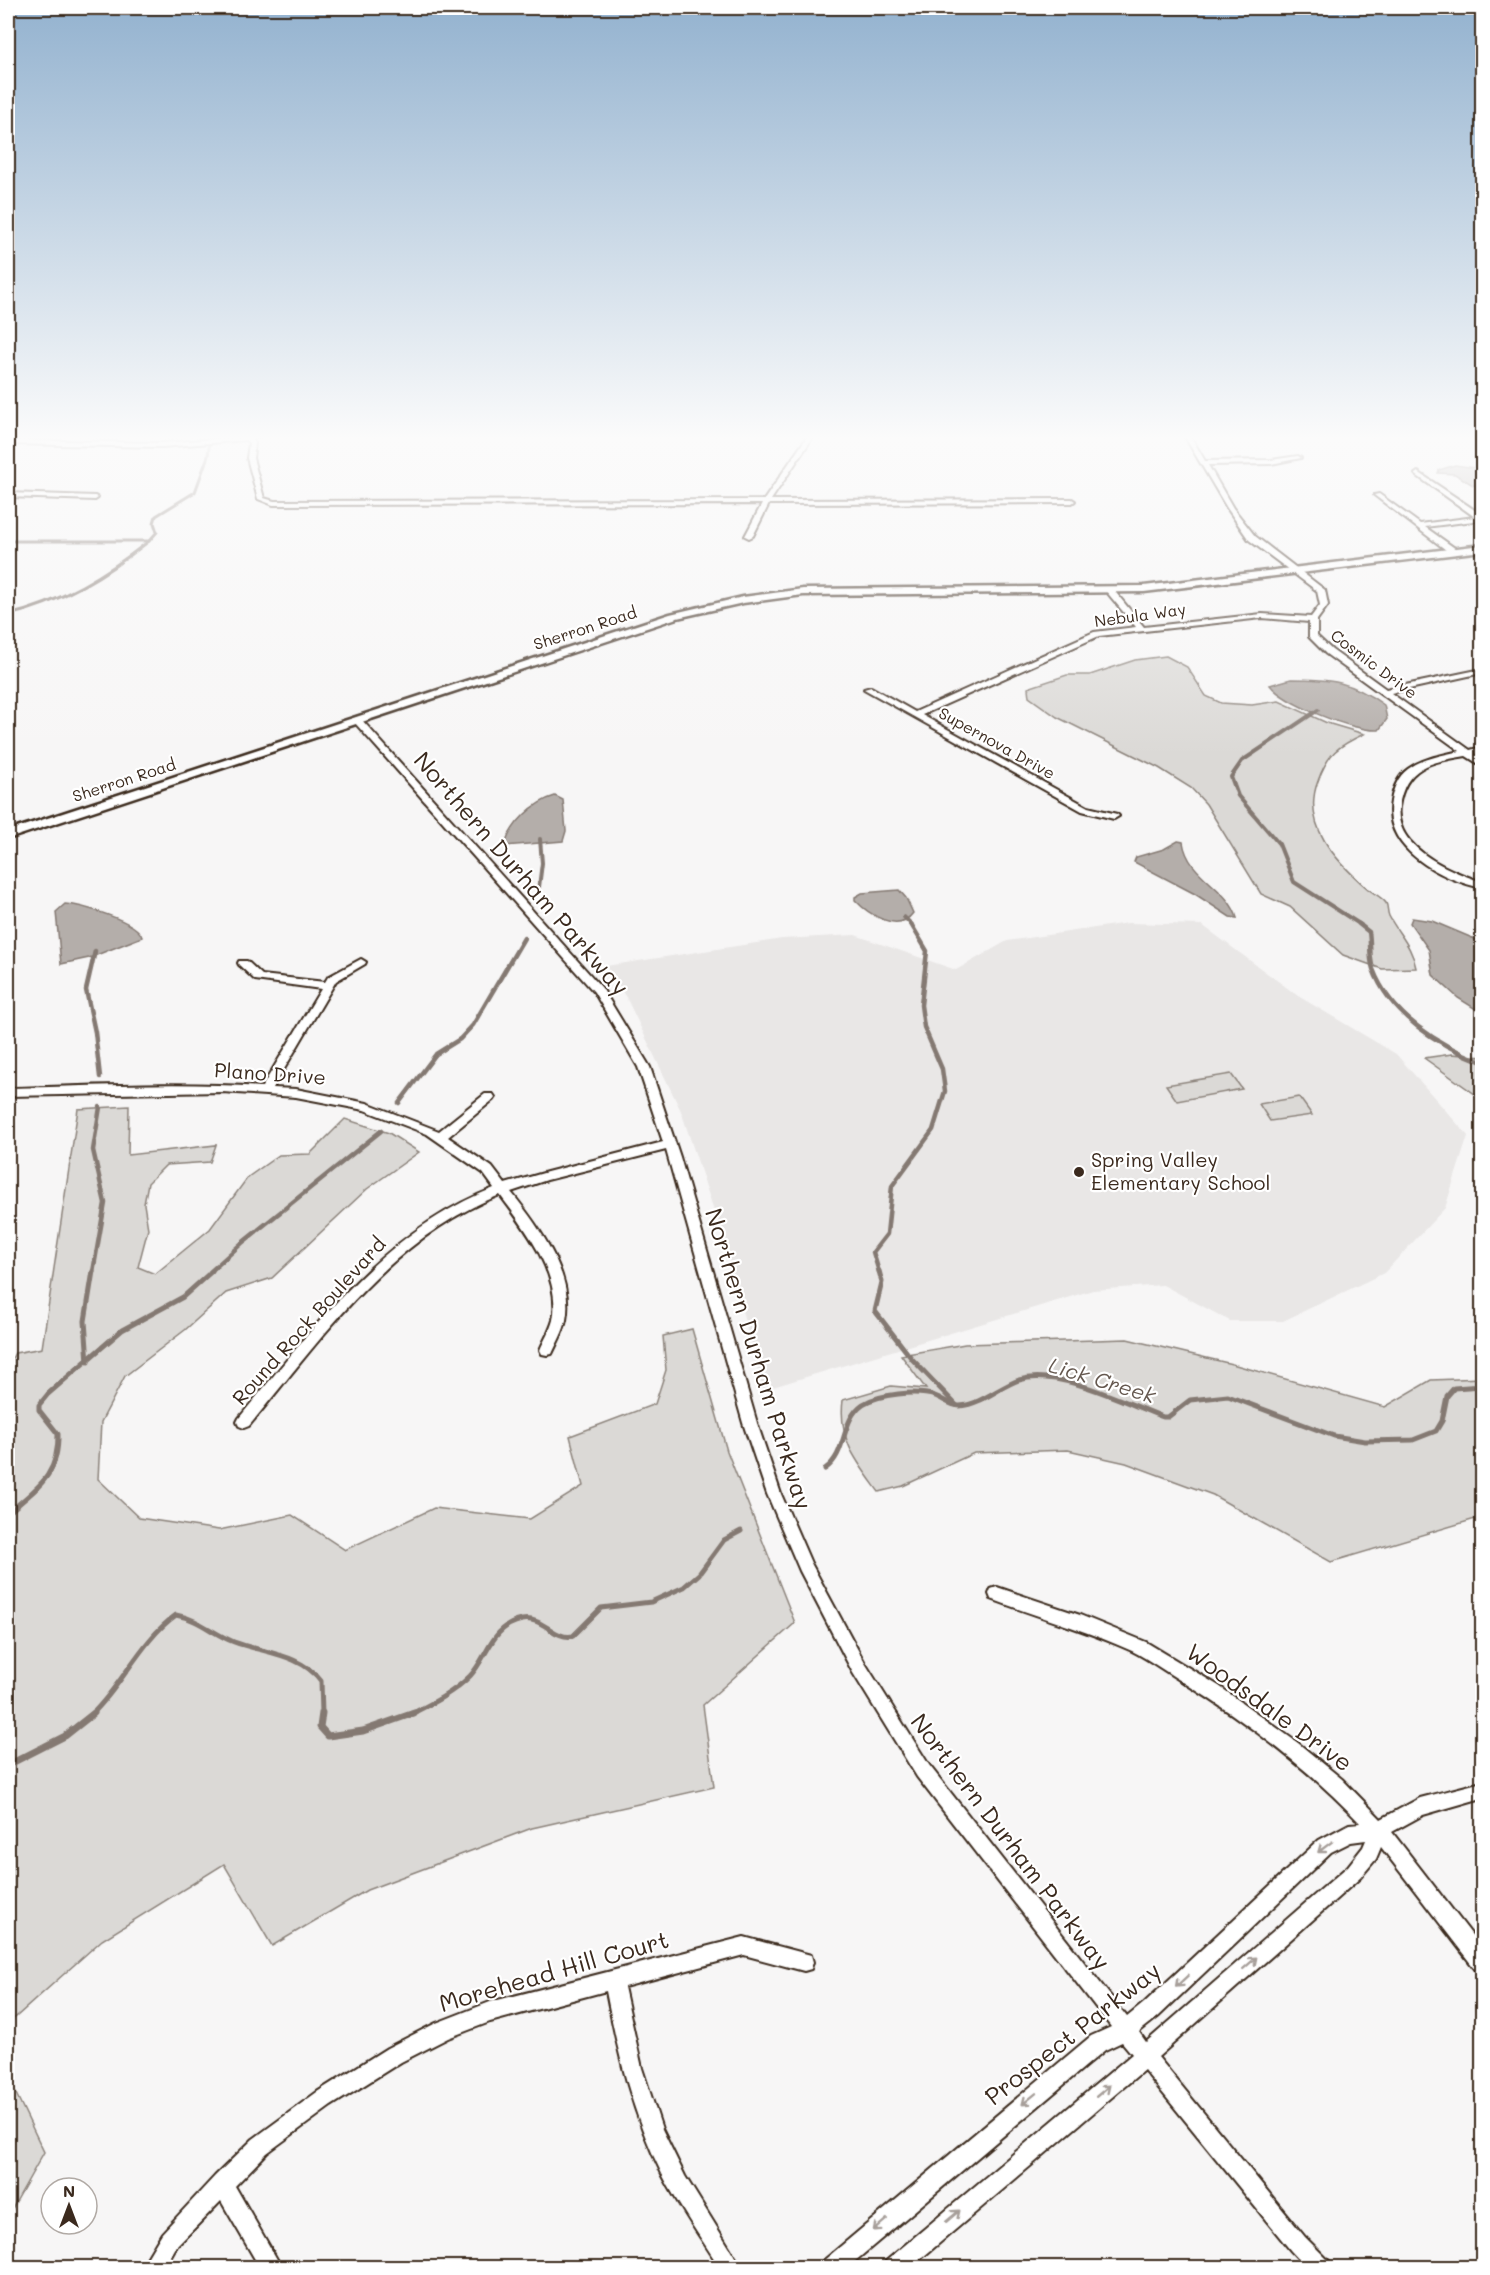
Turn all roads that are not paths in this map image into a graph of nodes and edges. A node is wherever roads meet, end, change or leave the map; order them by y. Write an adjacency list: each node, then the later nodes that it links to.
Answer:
1 (1259, 543): 5 (street, Cosmic Drive)
2 (1442, 543): 4 (street)
3 (1482, 548): 4 (main road, Sherron Road)
4 (1453, 551): 5 (main road, Sherron Road)
5 (1298, 571): 6 (main road, Sherron Road); 7 (street, Cosmic Drive)
6 (1109, 590): 8 (street); 13 (main road, Sherron Road)
7 (1313, 620): 8 (street, Nebula Way); 11 (street, Cosmic Drive)
8 (1141, 628): 12 (street, Nebula Way)
9 (1482, 671): 11 (street)
10 (868, 689): 12 (street, Supernova Drive)
11 (1384, 692): 15 (street, Cosmic Drive)
12 (915, 715): 17 (street, Supernova Drive)
13 (358, 721): 18 (main road, Sherron Road); 27 (street, Northern Durham Parkway)
14 (1482, 750): 15 (street)
15 (1469, 753): 16 (street, Cosmic Drive); 19 (street)
16 (1482, 763)
17 (1114, 816)
18 (8, 835)
19 (1482, 885)
20 (361, 962): 22 (street)
21 (243, 963): 22 (street)
22 (327, 986): 23 (street)
23 (266, 1090): 24 (street, Plano Drive); 26 (street, Plano Drive)
24 (8, 1092)
25 (489, 1097): 26 (street)
26 (441, 1136): 28 (street, Plano Drive)
27 (669, 1145): 28 (street, Round Rock Boulevard); 37 (street, Northern Durham Parkway)
28 (507, 1188): 29 (street, Plano Drive); 30 (street, Round Rock Boulevard)
29 (547, 1350)
30 (244, 1422)
31 (997, 1594): 33 (street, Woodsdale Drive)
32 (1482, 1790): 33 (street, Prospect Parkway)
33 (1379, 1830): 35 (street, Woodsdale Drive); 37 (street, Prospect Parkway, one-way to 37); 38 (street, one-way to 33)
34 (804, 1962): 36 (street, Morehead Hill Court)
35 (1482, 1962)
36 (613, 1979): 39 (street, Morehead Hill Court); 42 (street)
37 (1125, 2031): 38 (street, Northern Durham Parkway); 43 (street, Prospect Parkway, one-way to 43)
38 (1145, 2055): 44 (street, one-way to 38); 45 (street, Northern Durham Parkway)
39 (222, 2183): 40 (street, Morehead Hill Court); 41 (street)
40 (151, 2268)
41 (272, 2268)
42 (732, 2268)
43 (830, 2268)
44 (893, 2268)
45 (1322, 2268)

